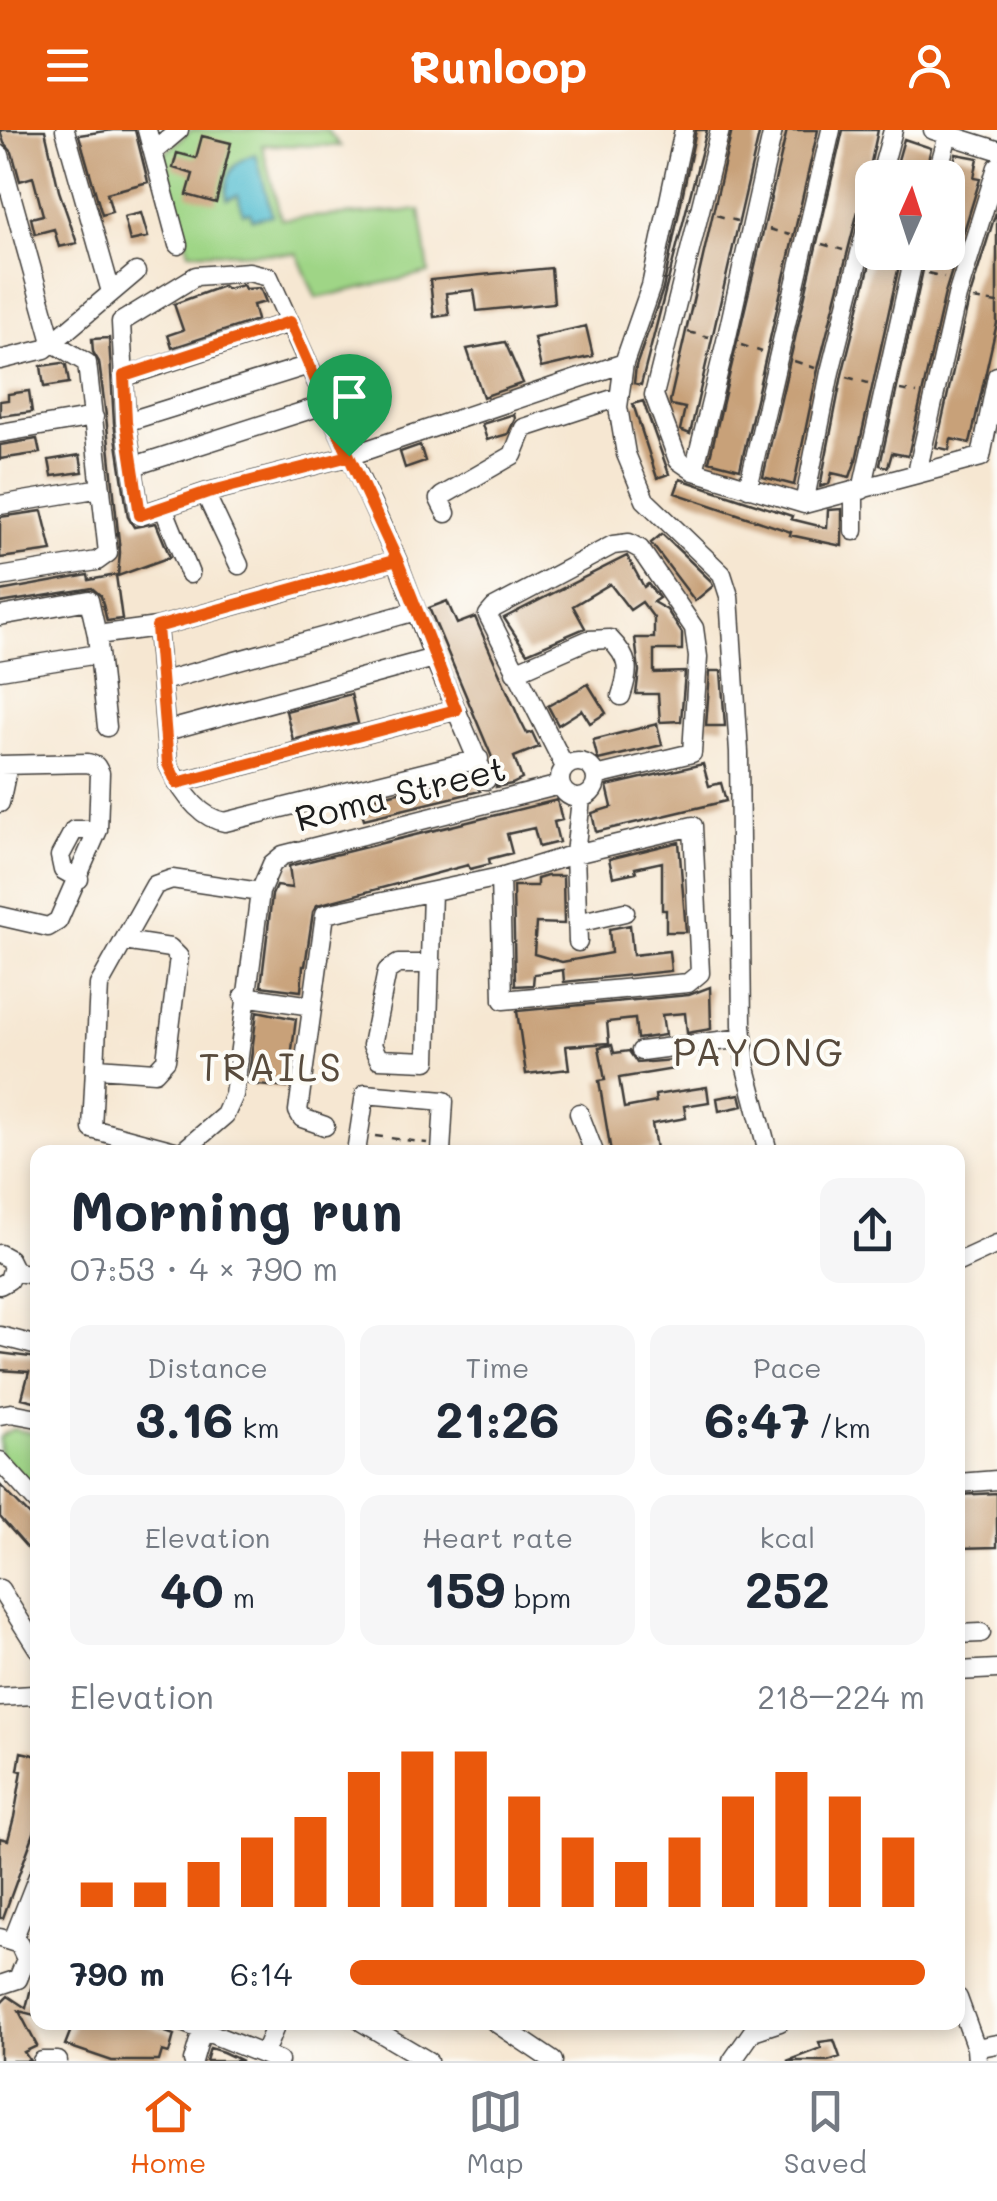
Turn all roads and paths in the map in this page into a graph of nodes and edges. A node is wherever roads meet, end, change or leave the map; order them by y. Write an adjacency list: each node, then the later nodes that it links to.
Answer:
1 (65, 130): 20 (street)
2 (147, 130): 11 (street)
3 (179, 130): 11 (street)
4 (684, 130): 29 (street)
5 (720, 130): 24 (street)
6 (773, 130): 25 (street)
7 (831, 130): 27 (street)
8 (893, 130): 13 (street)
9 (941, 132): 10 (street); 14 (street)
10 (997, 150)
11 (153, 152): 16 (street)
12 (0, 155): 26 (street)
13 (885, 160)
14 (938, 160)
15 (997, 167): 21 (street)
16 (178, 246)
17 (856, 270): 31 (street)
18 (911, 270): 34 (street)
19 (136, 272): 20 (street)
20 (111, 292): 26 (street)
21 (957, 296): 22 (path); 35 (street)
22 (997, 303)
23 (290, 322): 30 (street); 32 (street); 32 (street)
24 (672, 329): 25 (path); 43 (street)
25 (726, 341): 27 (path); 43 (street)
26 (52, 342): 28 (street); 38 (street)
27 (780, 357): 31 (path); 46 (street)
28 (0, 360)
29 (624, 363): 36 (street); 41 (street)
30 (309, 365): 37 (street); 39 (street)
31 (830, 372): 34 (path); 49 (street)
32 (124, 376): 39 (street)
33 (997, 376): 44 (street)
34 (886, 388): 35 (path); 47 (street)
35 (935, 396): 44 (street)
36 (619, 397): 52 (street); 90 (street)
37 (328, 404): 41 (street); 42 (street)
38 (94, 417): 40 (street); 45 (street)
39 (126, 422): 42 (street)
40 (0, 432)
41 (349, 456): 48 (street); 54 (street)
42 (134, 466): 51 (street)
43 (694, 471): 46 (street)
44 (918, 473): 47 (street)
45 (101, 488): 50 (street); 57 (street)
46 (748, 488): 49 (street)
47 (858, 491): 49 (street); 53 (street)
48 (205, 493): 51 (street); 55 (street)
49 (804, 504)
50 (0, 505)
51 (163, 507): 56 (street)
52 (446, 513)
53 (854, 531)
54 (397, 560): 58 (street); 60 (street)
55 (239, 565)
56 (190, 574)
57 (0, 578)
58 (416, 610): 62 (street); 65 (street)
59 (0, 616): 61 (street)
60 (157, 627): 61 (street); 65 (street)
61 (97, 645): 63 (street); 68 (street)
62 (434, 658): 67 (street); 69 (street)
63 (0, 670)
64 (515, 672): 66 (street); 72 (street); 73 (street)
65 (162, 681): 69 (street)
66 (621, 696)
67 (456, 710): 70 (street); 75 (street)
68 (107, 727)
69 (166, 731): 75 (street)
70 (479, 759): 74 (street); 75 (street)
71 (4, 765): 77 (street); 78 (street)
72 (563, 776): 73 (street); 76 (street); 82 (street, Roma Street)
73 (596, 776): 76 (street)
74 (486, 780)
75 (177, 783)
76 (581, 798): 79 (street)
77 (0, 803)
78 (98, 830): 81 (street); 81 (street)
79 (575, 854): 80 (street); 80 (street); 84 (street)
80 (500, 877): 83 (street)
81 (80, 878): 85 (street)
82 (260, 892): 86 (street); 88 (street, Roma Street)
83 (432, 892): 87 (street); 89 (street)
84 (625, 912)
85 (0, 916)
86 (124, 941): 92 (street); 92 (street)
87 (432, 964): 87 (street)
88 (244, 996): 89 (street); 97 (street, Roma Street)
89 (312, 1006): 94 (street)
90 (743, 1038): 91 (street); 101 (street)
91 (641, 1051)
92 (97, 1068): 96 (street)
93 (579, 1113): 100 (street)
94 (325, 1126)
95 (358, 1143): 98 (path); 99 (street)
96 (153, 1145)
97 (188, 1145)
98 (386, 1145)
99 (441, 1145)
100 (591, 1145)
101 (766, 1145)
102 (997, 1244): 104 (street)
103 (0, 1254): 105 (street)
104 (965, 1259)
105 (7, 1278)
106 (0, 1336): 107 (street)
107 (30, 1344)
108 (0, 1415): 109 (street)
109 (30, 1416)
110 (0, 1461): 113 (street)
111 (997, 1480): 112 (street)
112 (965, 1482)
113 (30, 1495)
114 (0, 1589): 117 (street)
115 (965, 1634): 116 (street)
116 (980, 1634)
117 (30, 1636)
118 (997, 1670): 119 (street)
119 (965, 1671)
120 (30, 1694): 121 (street)
121 (0, 1697)
122 (30, 1892): 123 (street)
123 (6, 1939): 124 (street)
124 (30, 1964)
125 (30, 1970): 126 (street)
126 (0, 1985)
127 (965, 2020): 134 (street)
128 (202, 2030): 135 (street); 138 (street)
129 (276, 2030): 135 (street)
130 (376, 2030): 139 (street)
131 (507, 2030): 140 (street)
132 (756, 2030): 141 (street)
133 (997, 2044): 134 (street)
134 (976, 2054)
135 (271, 2057)
136 (42, 2061): 137 (street)
137 (58, 2061)
138 (193, 2061)
139 (428, 2061)
140 (553, 2061)
141 (732, 2061)

